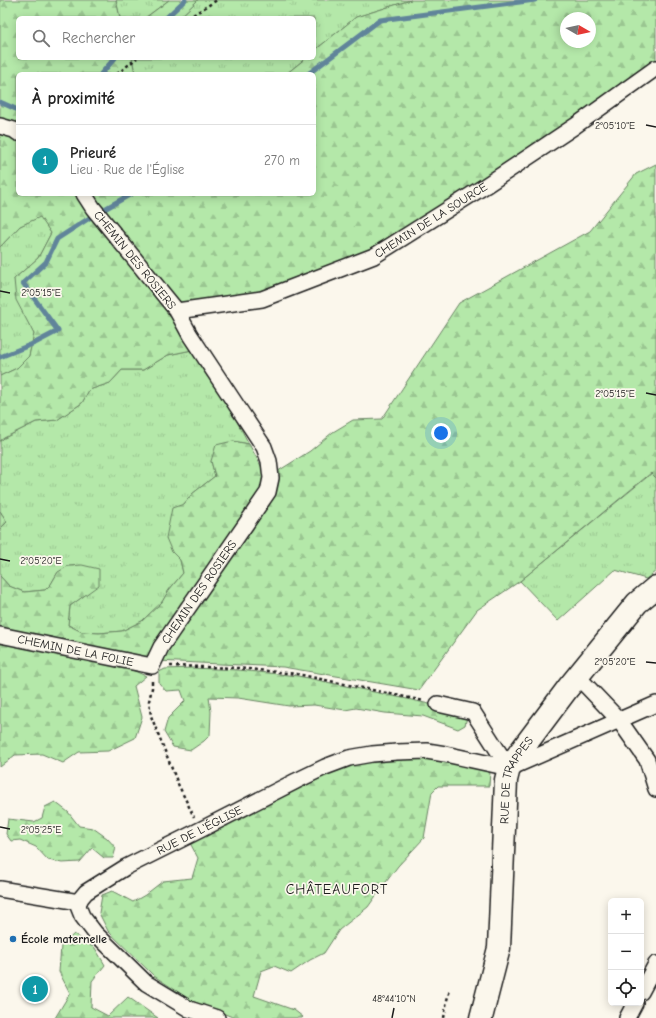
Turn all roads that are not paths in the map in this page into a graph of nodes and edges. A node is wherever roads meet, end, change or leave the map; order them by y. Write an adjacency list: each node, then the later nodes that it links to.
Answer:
1 (656, 68): 5 (street, CHEMIN DE LA SOURCE)
2 (0, 126): 3 (street)
3 (16, 132)
4 (85, 196): 5 (street, CHEMIN DES ROSIERS)
5 (178, 311): 8 (street, CHEMIN DES ROSIERS)
6 (656, 587): 9 (street, RUE DE TRAPPES)
7 (0, 635): 8 (street, CHEMIN DE LA FOLIE)
8 (152, 666)
9 (577, 676): 12 (street); 13 (street, RUE DE TRAPPES)
10 (438, 704): 13 (street)
11 (656, 704): 12 (street)
12 (619, 720): 13 (street); 14 (street)
13 (509, 768): 16 (street, RUE DE L'ÉGLISE); 21 (street, RUE DE TRAPPES)
14 (656, 789)
15 (0, 889): 16 (street)
16 (79, 902): 20 (street)
17 (656, 964): 18 (street)
18 (644, 986)
19 (633, 1006): 22 (street)
20 (217, 1018)
21 (482, 1018)
22 (627, 1018)

